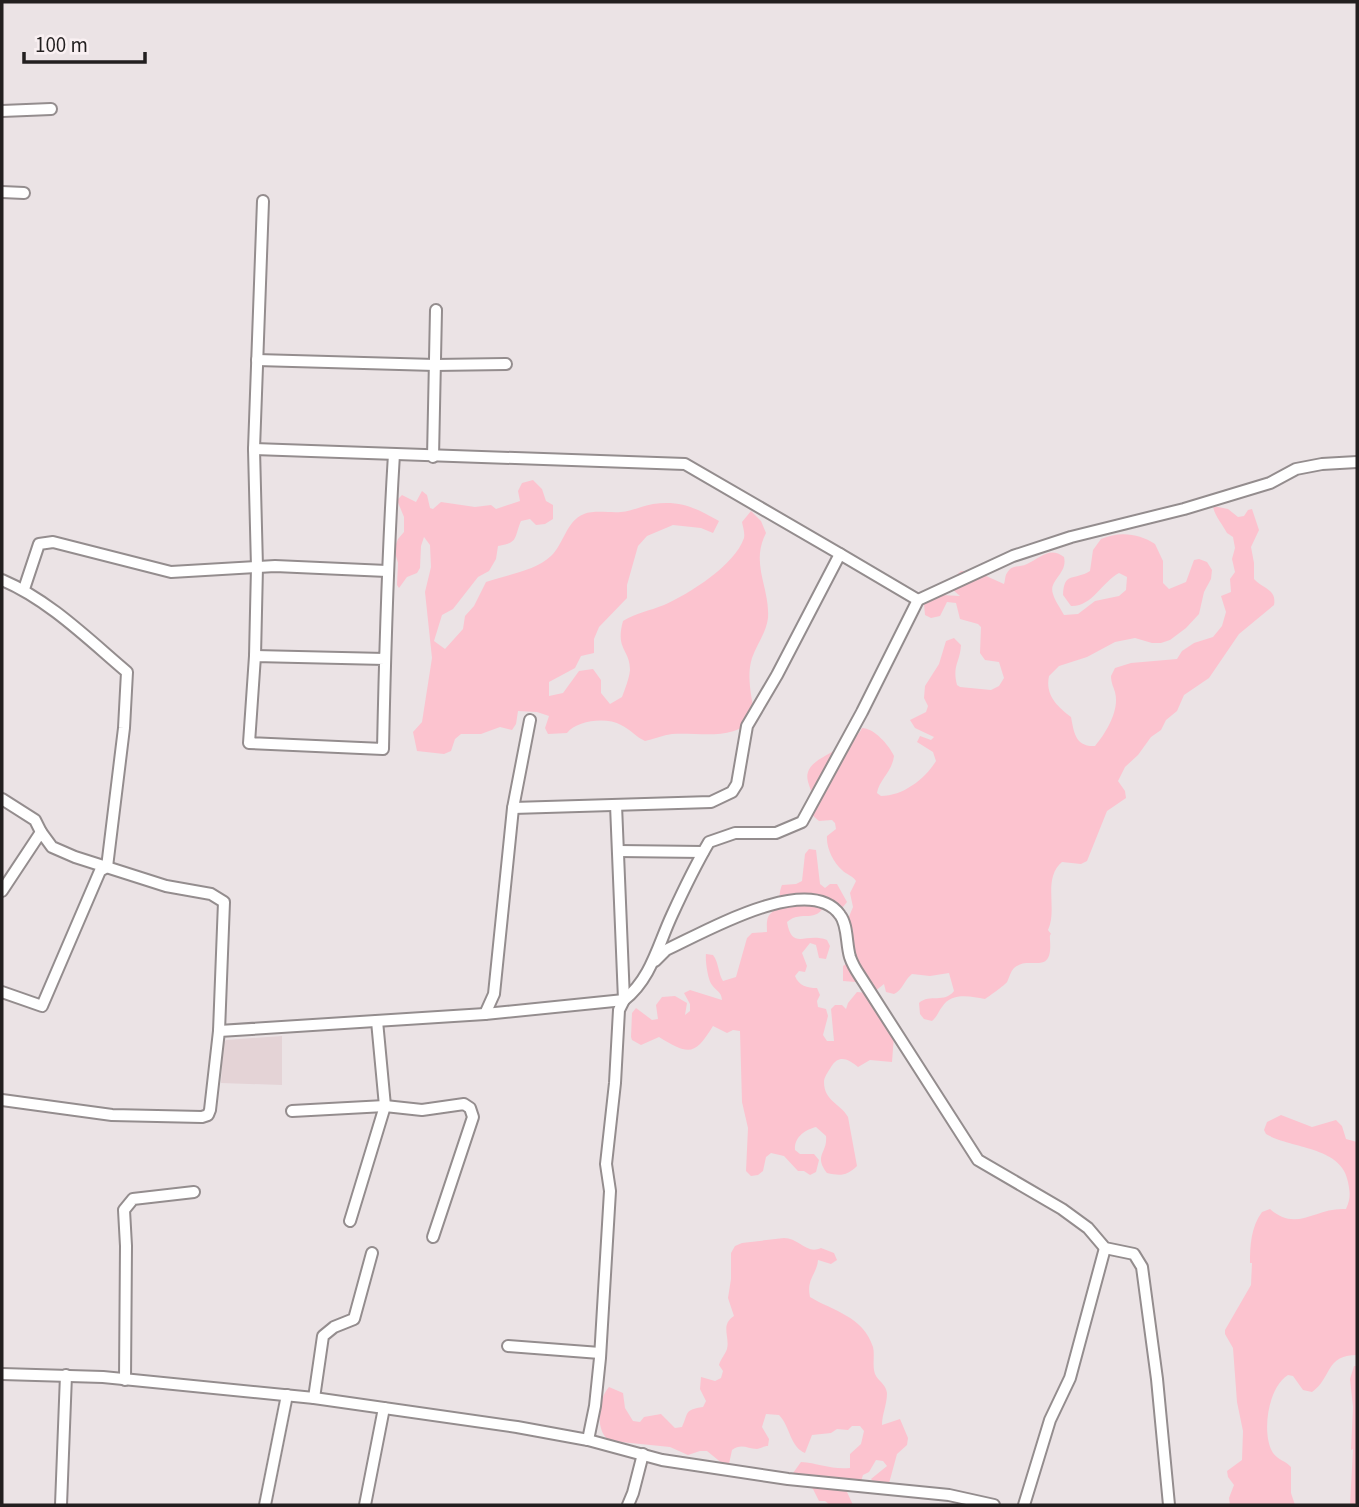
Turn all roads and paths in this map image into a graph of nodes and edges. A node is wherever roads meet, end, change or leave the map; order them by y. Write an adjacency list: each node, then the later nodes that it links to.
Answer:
1 (51, 109): 2 (street)
2 (2, 111)
3 (2, 192): 4 (street)
4 (24, 193)
5 (263, 201): 7 (street)
6 (436, 310): 9 (street)
7 (257, 360): 9 (street); 10 (street)
8 (506, 364): 9 (street)
9 (435, 365): 12 (street)
10 (254, 449): 11 (street); 15 (street)
11 (394, 454): 12 (street); 16 (street)
12 (433, 457): 14 (street)
13 (1357, 462): 19 (street)
14 (840, 555): 19 (street); 24 (street)
15 (257, 566): 16 (street); 18 (street); 20 (street)
16 (387, 570): 21 (street)
17 (2, 580): 18 (street)
18 (24, 589): 31 (street)
19 (918, 600): 30 (street)
20 (255, 656): 21 (street); 21 (street)
21 (385, 659)
22 (530, 720): 25 (street)
23 (2, 799): 26 (street)
24 (616, 805): 25 (street); 29 (street)
25 (513, 808): 36 (street)
26 (41, 832): 27 (street); 28 (street)
27 (52, 847): 28 (street); 31 (street)
28 (29, 850): 32 (street)
29 (618, 851): 30 (street); 35 (street)
30 (703, 852): 33 (street)
31 (107, 867): 34 (street); 38 (street)
32 (2, 891)
33 (652, 963): 35 (street); 45 (street)
34 (2, 992)
35 (624, 1000): 36 (street); 48 (street)
36 (485, 1014): 37 (street)
37 (377, 1021): 38 (street); 40 (street)
38 (219, 1031): 39 (street)
39 (2, 1100)
40 (384, 1106): 41 (street); 43 (street); 44 (street)
41 (292, 1111)
42 (194, 1192): 51 (street)
43 (350, 1221)
44 (433, 1237)
45 (1105, 1248): 62 (street); 63 (street)
46 (372, 1253): 53 (street)
47 (508, 1346): 48 (street)
48 (600, 1353): 55 (street)
49 (2, 1374): 50 (street)
50 (66, 1375): 51 (street); 57 (street)
51 (125, 1380): 52 (street)
52 (286, 1395): 53 (street); 58 (street)
53 (314, 1398): 54 (street)
54 (384, 1408): 55 (street); 59 (street)
55 (588, 1440): 56 (street)
56 (643, 1454): 60 (street); 61 (street)
57 (61, 1505)
58 (265, 1505)
59 (365, 1505)
60 (628, 1505)
61 (994, 1505)
62 (1024, 1505)
63 (1169, 1505)

